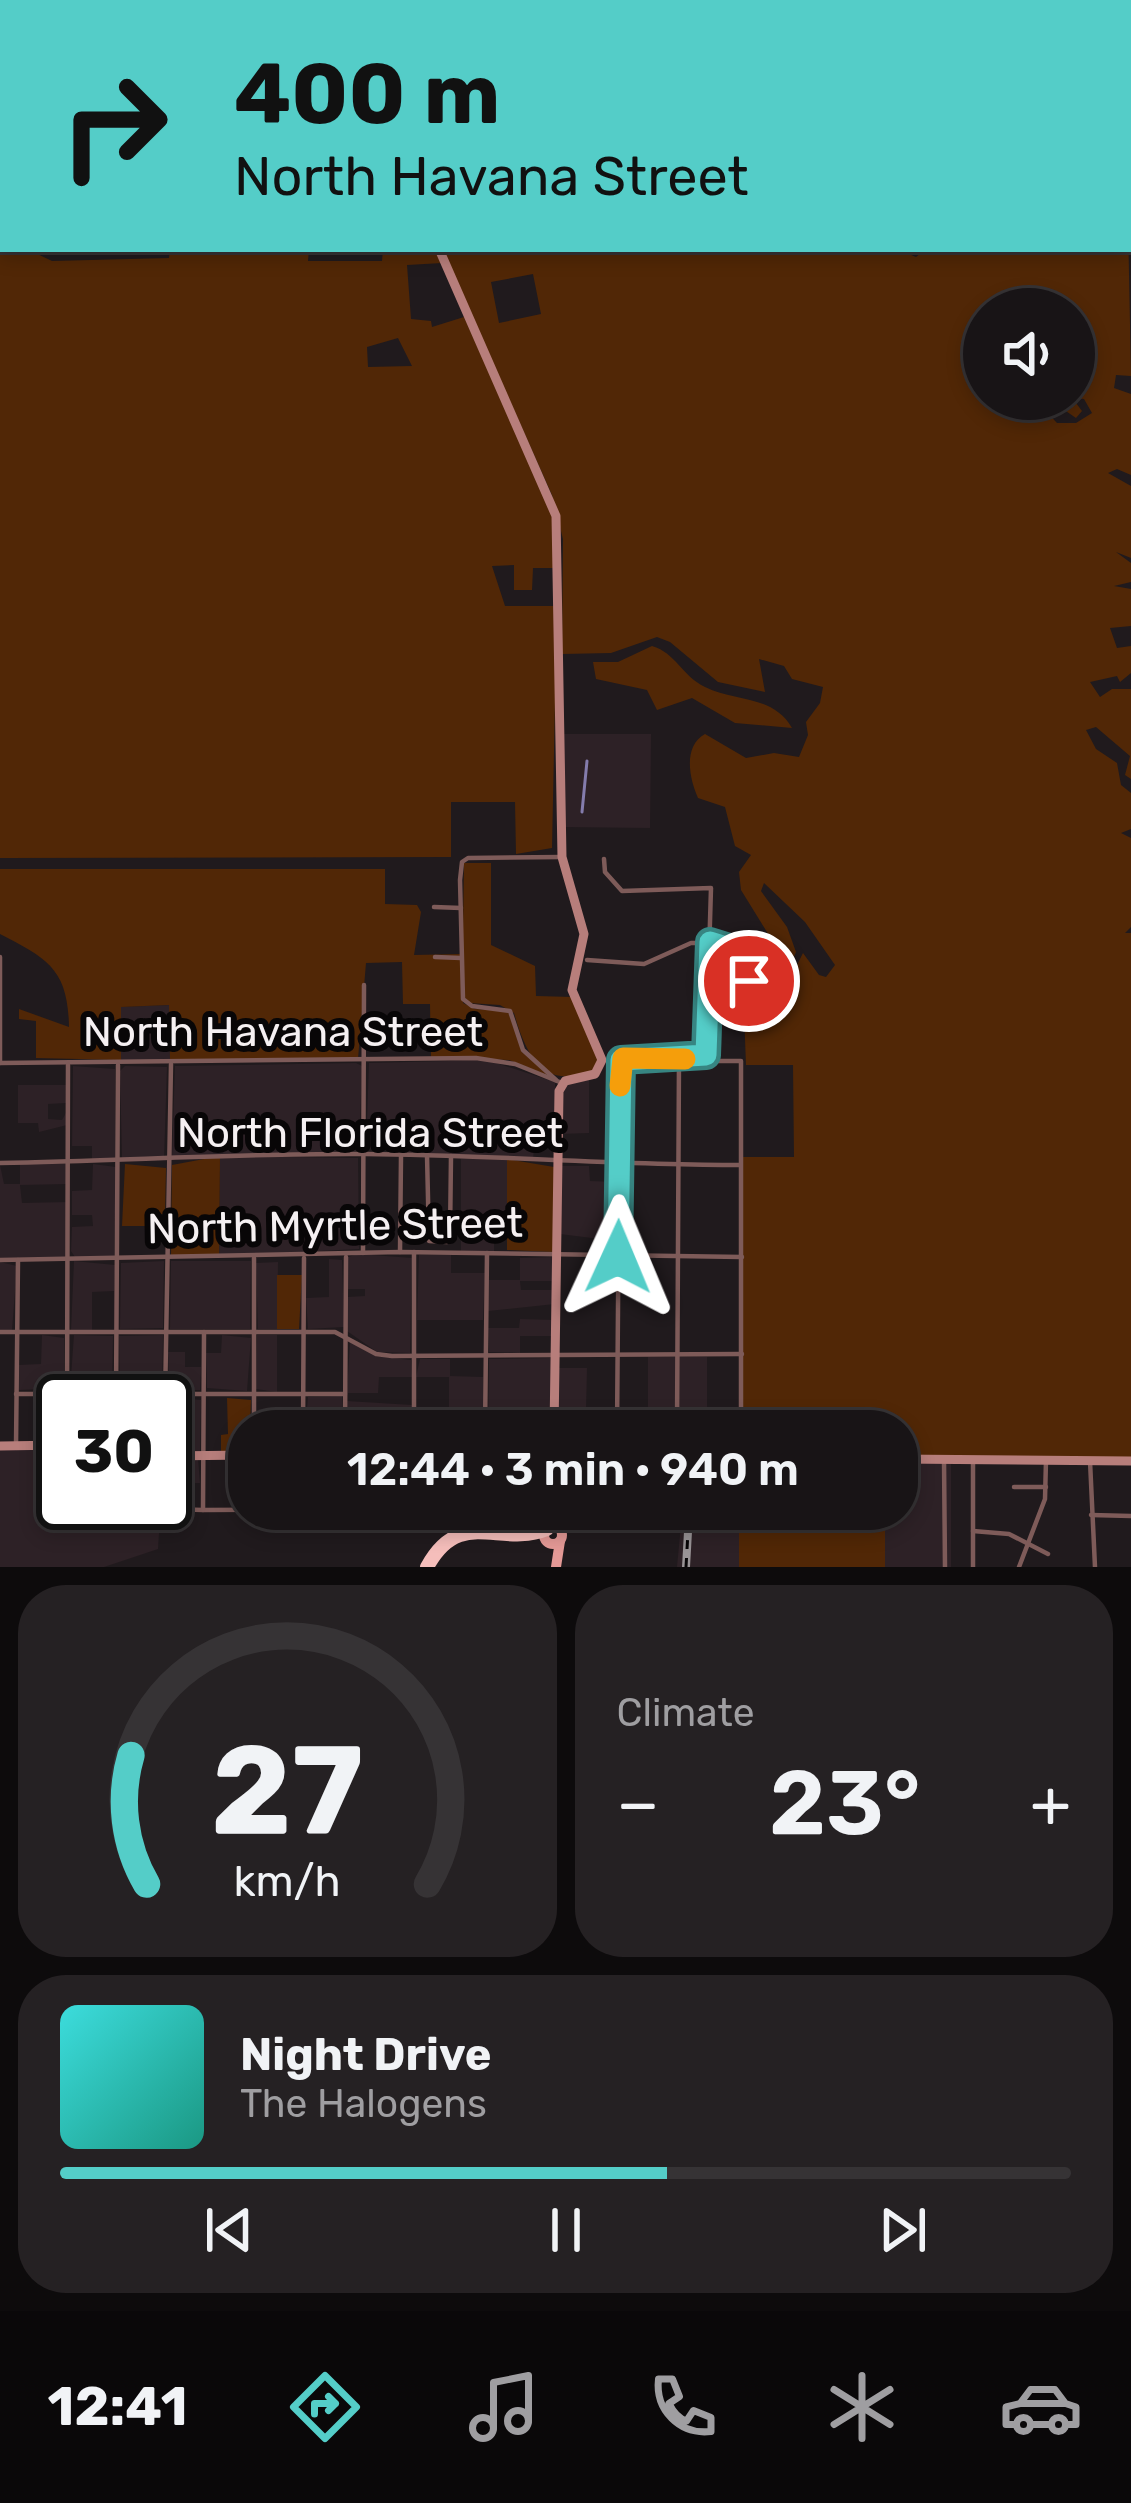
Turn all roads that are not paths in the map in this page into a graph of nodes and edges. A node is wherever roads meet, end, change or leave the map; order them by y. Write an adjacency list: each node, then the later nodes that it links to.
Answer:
1 (441, 252): 2 (street)
2 (562, 857): 5 (street); 23 (street)
3 (604, 860): 6 (street)
4 (434, 907): 5 (street)
5 (460, 908): 9 (street)
6 (710, 942): 10 (street); 12 (street); 16 (street)
7 (0, 957): 15 (street)
8 (434, 957): 9 (street)
9 (461, 958): 23 (street)
10 (587, 960)
11 (759, 979): 12 (street)
12 (749, 981): 14 (street)
13 (364, 985): 18 (street)
14 (755, 999)
15 (0, 1038): 19 (street)
16 (706, 1055): 17 (street); 35 (street)
17 (679, 1059): 33 (street); 34 (street)
18 (364, 1060): 21 (street, North Havana Street); 23 (street, North Havana Street); 24 (street)
19 (0, 1063): 20 (street, North Havana Street)
20 (68, 1064): 22 (street, North Havana Street); 28 (street)
21 (171, 1064): 22 (street, North Havana Street); 30 (street)
22 (118, 1065): 29 (street)
23 (559, 1081): 32 (street)
24 (364, 1154): 25 (street, North Florida Street); 30 (street, North Florida Street); 38 (street)
25 (401, 1154): 26 (street, North Florida Street); 36 (street)
26 (427, 1155): 27 (street, North Florida Street); 27 (street)
27 (451, 1155): 32 (street, North Florida Street)
28 (69, 1162): 29 (street, North Florida Street); 31 (street, North Florida Street); 48 (street)
29 (119, 1162): 30 (street, North Florida Street); 49 (street)
30 (169, 1162): 45 (street)
31 (0, 1163)
32 (558, 1164): 33 (street, North Florida Street); 41 (street)
33 (619, 1164): 34 (street, North Florida Street); 42 (street)
34 (678, 1165): 35 (street, North Florida Street); 43 (street)
35 (740, 1165): 44 (street)
36 (400, 1252): 37 (street, North Myrtle Street); 38 (street, North Myrtle Street)
37 (414, 1252): 39 (street, North Myrtle Street); 68 (street)
38 (363, 1253): 40 (street, North Myrtle Street)
39 (487, 1253): 41 (street, North Myrtle Street); 63 (street)
40 (346, 1255): 47 (street, North Myrtle Street); 62 (street)
41 (558, 1255): 42 (street, North Myrtle Street); 64 (street)
42 (618, 1257): 43 (street, North Myrtle Street); 65 (street)
43 (678, 1257): 44 (street, North Myrtle Street); 66 (street)
44 (742, 1257): 67 (street)
45 (167, 1258): 49 (street, North Myrtle Street); 50 (street, North Myrtle Street); 54 (street)
46 (254, 1258): 47 (street, North Myrtle Street); 50 (street, North Myrtle Street); 60 (street)
47 (304, 1258): 55 (street)
48 (70, 1259): 49 (street, North Myrtle Street); 52 (street, North Myrtle Street); 61 (street)
49 (117, 1259): 58 (street)
50 (203, 1259): 53 (street)
51 (0, 1260): 52 (street, North Myrtle Street)
52 (18, 1260): 57 (street)
53 (203, 1268)
54 (167, 1331): 58 (street); 59 (street); 71 (street)
55 (304, 1331): 60 (street); 62 (street); 75 (street)
56 (0, 1332): 57 (street)
57 (17, 1332): 61 (street); 73 (street)
58 (117, 1332): 61 (street); 70 (street)
59 (204, 1332): 60 (street); 74 (street)
60 (254, 1332): 72 (street)
61 (67, 1333): 69 (street)
62 (345, 1334): 68 (street); 76 (street)
63 (486, 1354): 64 (street); 68 (street); 83 (street)
64 (557, 1354): 65 (street); 84 (street)
65 (617, 1354): 66 (street); 85 (street)
66 (677, 1354): 67 (street); 86 (street)
67 (742, 1354): 87 (street)
68 (415, 1356): 82 (street)
69 (67, 1374)
70 (116, 1374)
71 (166, 1374)
72 (254, 1393): 74 (street); 75 (street); 79 (street)
73 (16, 1394): 77 (street); 89 (street)
74 (203, 1394): 78 (street); 93 (street)
75 (303, 1394): 76 (street); 80 (street)
76 (345, 1394): 81 (street)
77 (36, 1395)
78 (192, 1395)
79 (254, 1410)
80 (303, 1410)
81 (345, 1410)
82 (414, 1410)
83 (485, 1410)
84 (556, 1410)
85 (617, 1410)
86 (676, 1410)
87 (742, 1410)
88 (0, 1446): 89 (street)
89 (16, 1446): 90 (street)
90 (36, 1446)
91 (228, 1455): 93 (street)
92 (192, 1456): 93 (street)
93 (203, 1456): 103 (street)
94 (918, 1459): 95 (street)
95 (944, 1460): 96 (street); 114 (street)
96 (974, 1460): 97 (street); 108 (street)
97 (1046, 1460): 98 (street); 101 (street)
98 (1090, 1461): 99 (street); 105 (street)
99 (1131, 1461)
100 (1015, 1487): 101 (street)
101 (1046, 1487): 110 (street)
102 (192, 1509): 103 (street)
103 (203, 1510): 104 (street)
104 (228, 1510)
105 (1091, 1516): 106 (street); 117 (street)
106 (1131, 1516)
107 (552, 1530): 109 (street)
108 (973, 1532): 110 (street); 115 (street)
109 (551, 1536): 112 (highway); 112 (highway); 113 (main road)
110 (1029, 1543): 111 (street); 116 (street)
111 (1048, 1554)
112 (429, 1567)
113 (554, 1567)
114 (945, 1567)
115 (973, 1567)
116 (1019, 1567)
117 (1095, 1567)

